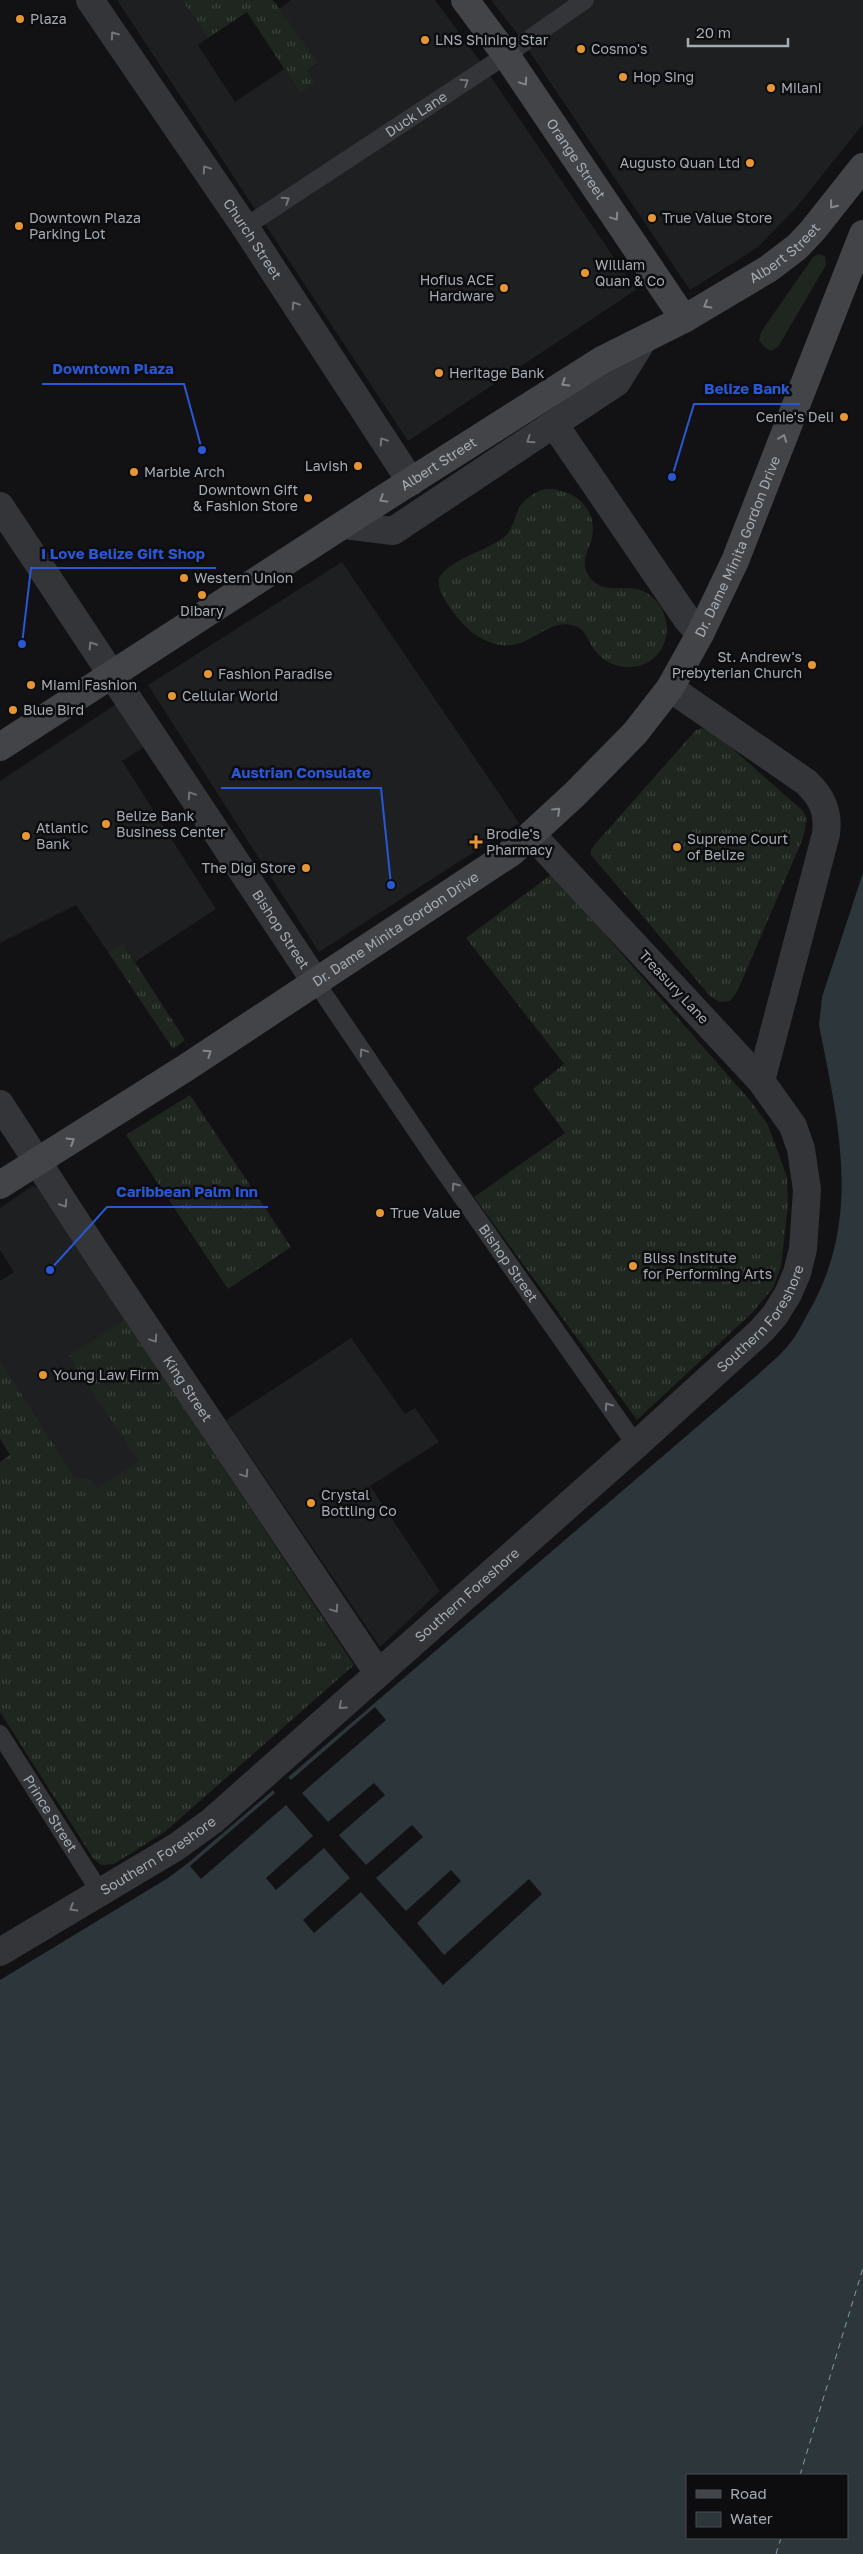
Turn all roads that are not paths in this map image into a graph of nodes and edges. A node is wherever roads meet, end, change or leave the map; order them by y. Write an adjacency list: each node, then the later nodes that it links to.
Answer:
1 (90, 0): 6 (street, Church Street, one-way to 1)
2 (464, 0): 4 (main road, Orange Street)
3 (585, 0): 4 (lane, Duck Lane)
4 (506, 55): 6 (lane, Duck Lane, one-way to 4); 8 (main road, Orange Street, one-way to 8)
5 (863, 167): 8 (main road, Albert Street, one-way to 8)
6 (245, 227): 11 (street, Church Street, one-way to 6)
7 (863, 234): 14 (main road, Dr. Dame Minita Gordon Drive, one-way to 7)
8 (684, 319): 9 (main road, Albert Street)
9 (643, 340): 10 (street); 11 (main road, Albert Street, one-way to 11)
10 (554, 424): 13 (street, one-way to 13); 14 (street)
11 (410, 482): 13 (main road, Albert Street, one-way to 13)
12 (0, 506): 15 (street, Bishop Street, one-way to 12)
13 (344, 525): 15 (main road, Albert Street)
14 (700, 634): 16 (main road, Dr. Dame Minita Gordon Drive)
15 (111, 674): 17 (main road, Albert Street); 19 (street, Bishop Street, one-way to 15)
16 (670, 688): 18 (main road, Dr. Dame Minita Gordon Drive, one-way to 16); 20 (street)
17 (0, 747)
18 (532, 835): 19 (main road, Dr. Dame Minita Gordon Drive); 20 (street, Treasury Lane)
19 (315, 981): 23 (main road, Dr. Dame Minita Gordon Drive, one-way to 19); 25 (lane, Bishop Street, one-way to 19)
20 (760, 1081): 22 (street, Treasury Lane)
21 (0, 1104): 23 (street, King Street)
22 (802, 1149): 25 (street, Southern Foreshore)
23 (37, 1162): 24 (main road, Dr. Dame Minita Gordon Drive); 26 (street, King Street, one-way to 26)
24 (0, 1185)
25 (636, 1446): 26 (street, Southern Foreshore)
26 (378, 1673): 28 (street, Southern Foreshore, one-way to 28)
27 (0, 1734): 28 (lane, Prince Street)
28 (100, 1892): 29 (street, Southern Foreshore, one-way to 29)
29 (0, 1952)

